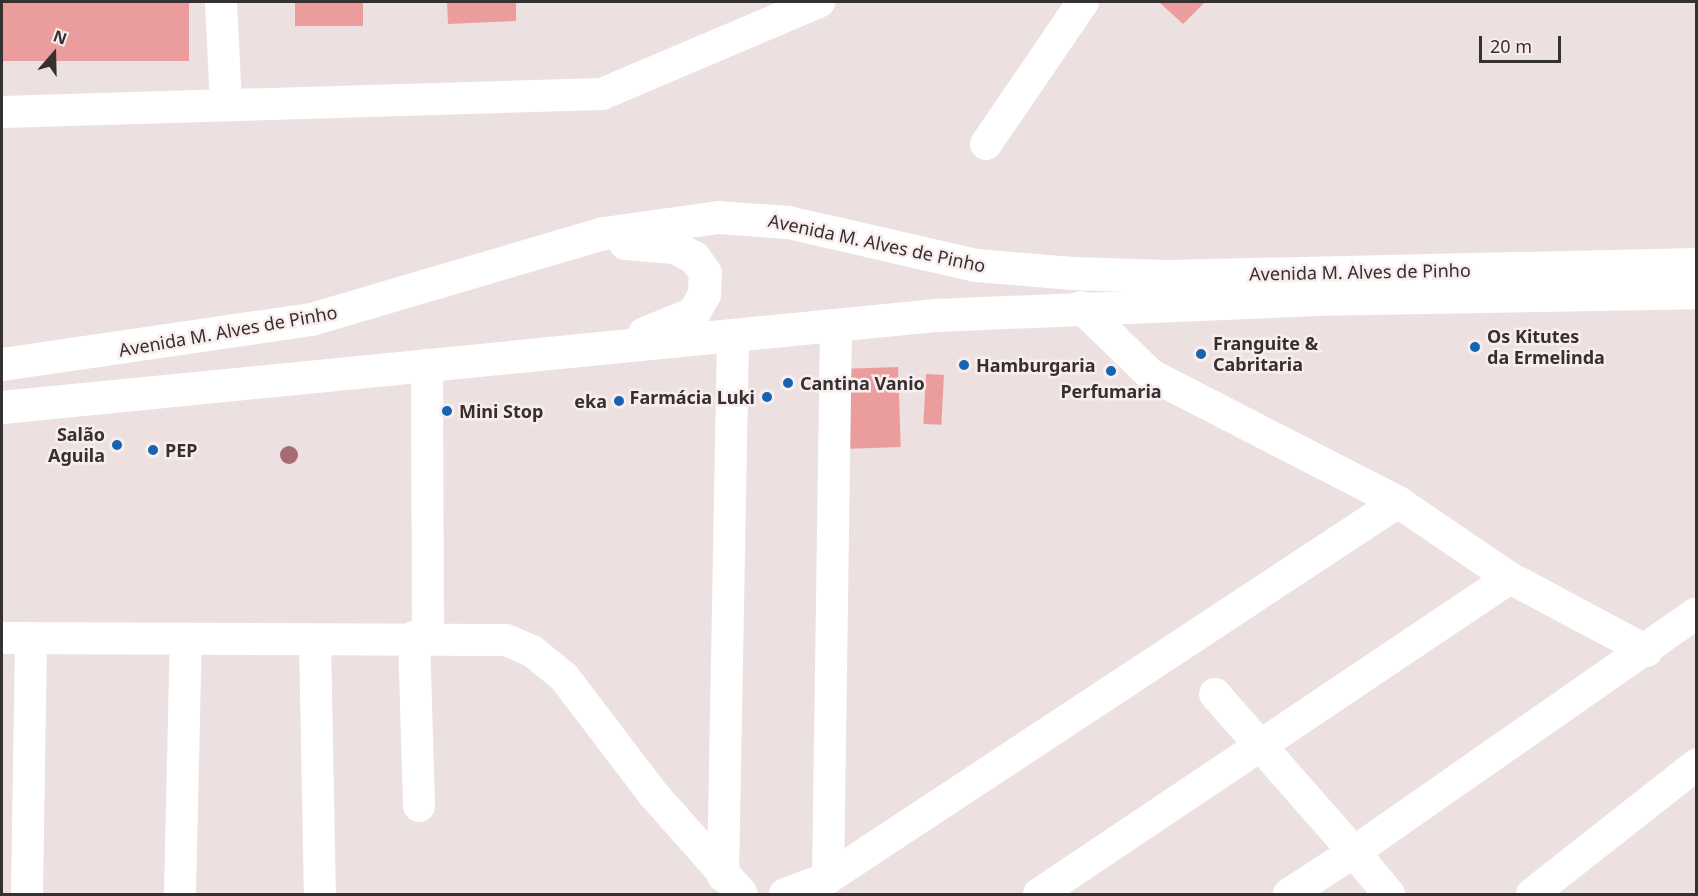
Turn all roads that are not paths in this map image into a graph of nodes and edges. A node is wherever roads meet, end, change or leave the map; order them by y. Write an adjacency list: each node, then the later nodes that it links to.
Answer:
1 (221, 2): 4 (street)
2 (819, 2): 4 (street)
3 (1083, 2): 6 (street)
4 (226, 105): 5 (street)
5 (2, 112)
6 (986, 144)
7 (538, 253): 8 (main road, Avenida M. Alves de Pinho); 13 (main road); 14 (main road, Avenida M. Alves de Pinho)
8 (1696, 264)
9 (1696, 292): 10 (main road, Avenida M. Alves de Pinho)
10 (1081, 307): 11 (main road, Avenida M. Alves de Pinho); 19 (street)
11 (836, 325): 12 (main road, Avenida M. Alves de Pinho); 32 (street)
12 (733, 336): 13 (main road, Avenida M. Alves de Pinho); 33 (street)
13 (554, 352): 15 (main road, Avenida M. Alves de Pinho)
14 (2, 364)
15 (427, 365): 16 (main road, Avenida M. Alves de Pinho); 22 (street)
16 (69, 400): 17 (main road, Avenida M. Alves de Pinho); 18 (street)
17 (2, 407)
18 (2, 415)
19 (1398, 502): 20 (street); 32 (street)
20 (1510, 578): 26 (street); 28 (street)
21 (1693, 623): 26 (street)
22 (421, 637): 25 (street); 30 (street); 33 (street)
23 (16, 639): 24 (street); 34 (street)
24 (186, 639): 25 (street); 35 (street)
25 (315, 640): 36 (street)
26 (1647, 651): 31 (street)
27 (1215, 694): 28 (street)
28 (1258, 743): 31 (street); 38 (street)
29 (1696, 765): 41 (street)
30 (419, 806)
31 (1354, 852): 39 (street); 40 (street)
32 (828, 878): 37 (street)
33 (732, 885)
34 (27, 894)
35 (180, 894)
36 (320, 894)
37 (785, 894)
38 (1039, 894)
39 (1289, 894)
40 (1389, 894)
41 (1532, 894)

